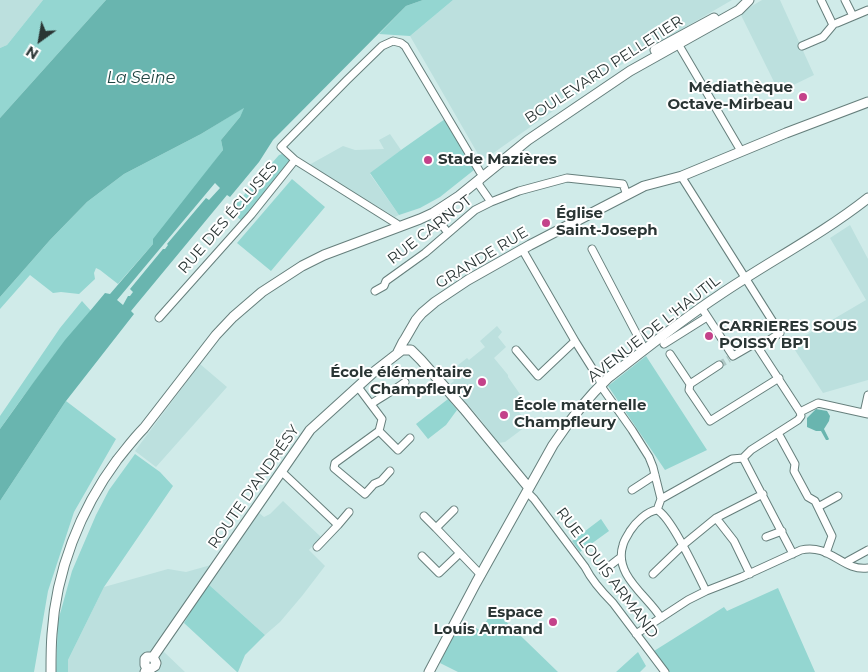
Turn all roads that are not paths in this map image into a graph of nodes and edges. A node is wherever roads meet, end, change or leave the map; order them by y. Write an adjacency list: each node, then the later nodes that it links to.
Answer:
1 (750, 0): 7 (street, BOULEVARD PELLETIER)
2 (821, 0): 8 (street)
3 (845, 0): 5 (street)
4 (868, 10): 5 (street)
5 (853, 16): 6 (street)
6 (837, 23)
7 (676, 41): 10 (street); 12 (street, BOULEVARD PELLETIER)
8 (802, 46)
9 (868, 102): 10 (street, GRANDE RUE)
10 (741, 151): 13 (street, GRANDE RUE)
11 (295, 160): 12 (street, RUE DES ÉCLUSES); 18 (street); 26 (street, RUE DES ÉCLUSES)
12 (479, 175): 16 (street, RUE DES ÉCLUSES); 17 (street, BOULEVARD PELLETIER); 18 (street, BOULEVARD PELLETIER)
13 (681, 176): 14 (street, GRANDE RUE); 22 (street)
14 (627, 195): 16 (street, RUE CARNOT); 21 (street, GRANDE RUE)
15 (868, 198): 22 (street, AVENUE DE L'HAUTIL)
16 (491, 202): 19 (street, RUE CARNOT)
17 (433, 213): 19 (street); 47 (street, BOULEVARD PELLETIER)
18 (397, 224): 47 (street, BOULEVARD PELLETIER)
19 (448, 233): 23 (street, RUE CARNOT)
20 (592, 249): 32 (street)
21 (522, 250): 27 (street, GRANDE RUE); 28 (street)
22 (745, 278): 24 (street, AVENUE DE L'HAUTIL); 30 (street)
23 (375, 291)
24 (701, 308): 25 (street); 29 (street, AVENUE DE L'HAUTIL)
25 (707, 317): 29 (street, AVENUE DE L'HAUTIL); 30 (street)
26 (159, 318)
27 (405, 339): 33 (street, GRANDE RUE); 34 (street)
28 (575, 341): 31 (street); 38 (street)
29 (665, 346): 32 (street, AVENUE DE L'HAUTIL); 39 (street)
30 (757, 346): 36 (street)
31 (516, 350)
32 (645, 350): 38 (street, AVENUE DE L'HAUTIL)
33 (398, 352): 34 (street); 40 (street, ROUTE D'ANDRÉSY)
34 (413, 352): 53 (street)
35 (719, 365): 39 (street)
36 (778, 378): 39 (street); 43 (street)
37 (405, 382): 42 (street)
38 (602, 384): 52 (street); 53 (street, AVENUE DE L'HAUTIL)
39 (690, 384)
40 (358, 387): 42 (street); 51 (street, ROUTE D'ANDRÉSY)
41 (868, 395): 44 (street)
42 (371, 404): 45 (street)
43 (800, 412): 44 (street); 46 (street)
44 (866, 414)
45 (379, 431): 48 (street); 50 (street)
46 (778, 433): 49 (street); 58 (street)
47 (136, 436): 86 (street, BOULEVARD PELLETIER)
48 (410, 438)
49 (743, 458): 55 (street); 57 (street)
50 (390, 470)
51 (282, 472): 64 (street); 85 (street, ROUTE D'ANDRÉSY)
52 (655, 475): 54 (street); 57 (street)
53 (528, 490): 81 (street, AVENUE DE L'HAUTIL); 84 (street, RUE LOUIS ARMAND)
54 (632, 490)
55 (762, 494): 63 (street); 66 (street)
56 (838, 496): 58 (street)
57 (662, 499): 60 (street)
58 (818, 507): 71 (street)
59 (454, 510): 65 (street)
60 (657, 510): 68 (street); 75 (street)
61 (349, 512): 64 (street)
62 (424, 516): 65 (street)
63 (716, 518): 68 (street); 80 (street)
64 (338, 525): 69 (street)
65 (436, 528): 72 (street)
66 (782, 530): 67 (street); 73 (street)
67 (766, 537)
68 (683, 545): 79 (street); 82 (street)
69 (317, 547)
70 (868, 550): 76 (street)
71 (826, 552): 73 (street); 76 (street)
72 (460, 553): 74 (street); 81 (street)
73 (793, 554): 80 (street)
74 (422, 556)
75 (621, 557): 78 (street); 83 (street)
76 (847, 564): 77 (street)
77 (868, 568)
78 (603, 571)
79 (653, 574)
80 (750, 574): 82 (street)
81 (481, 575): 87 (street, AVENUE DE L'HAUTIL)
82 (706, 591): 83 (street)
83 (661, 618): 84 (street)
84 (636, 634): 88 (street, RUE LOUIS ARMAND)
85 (146, 670)
86 (51, 672)
87 (429, 672)
88 (665, 672)

